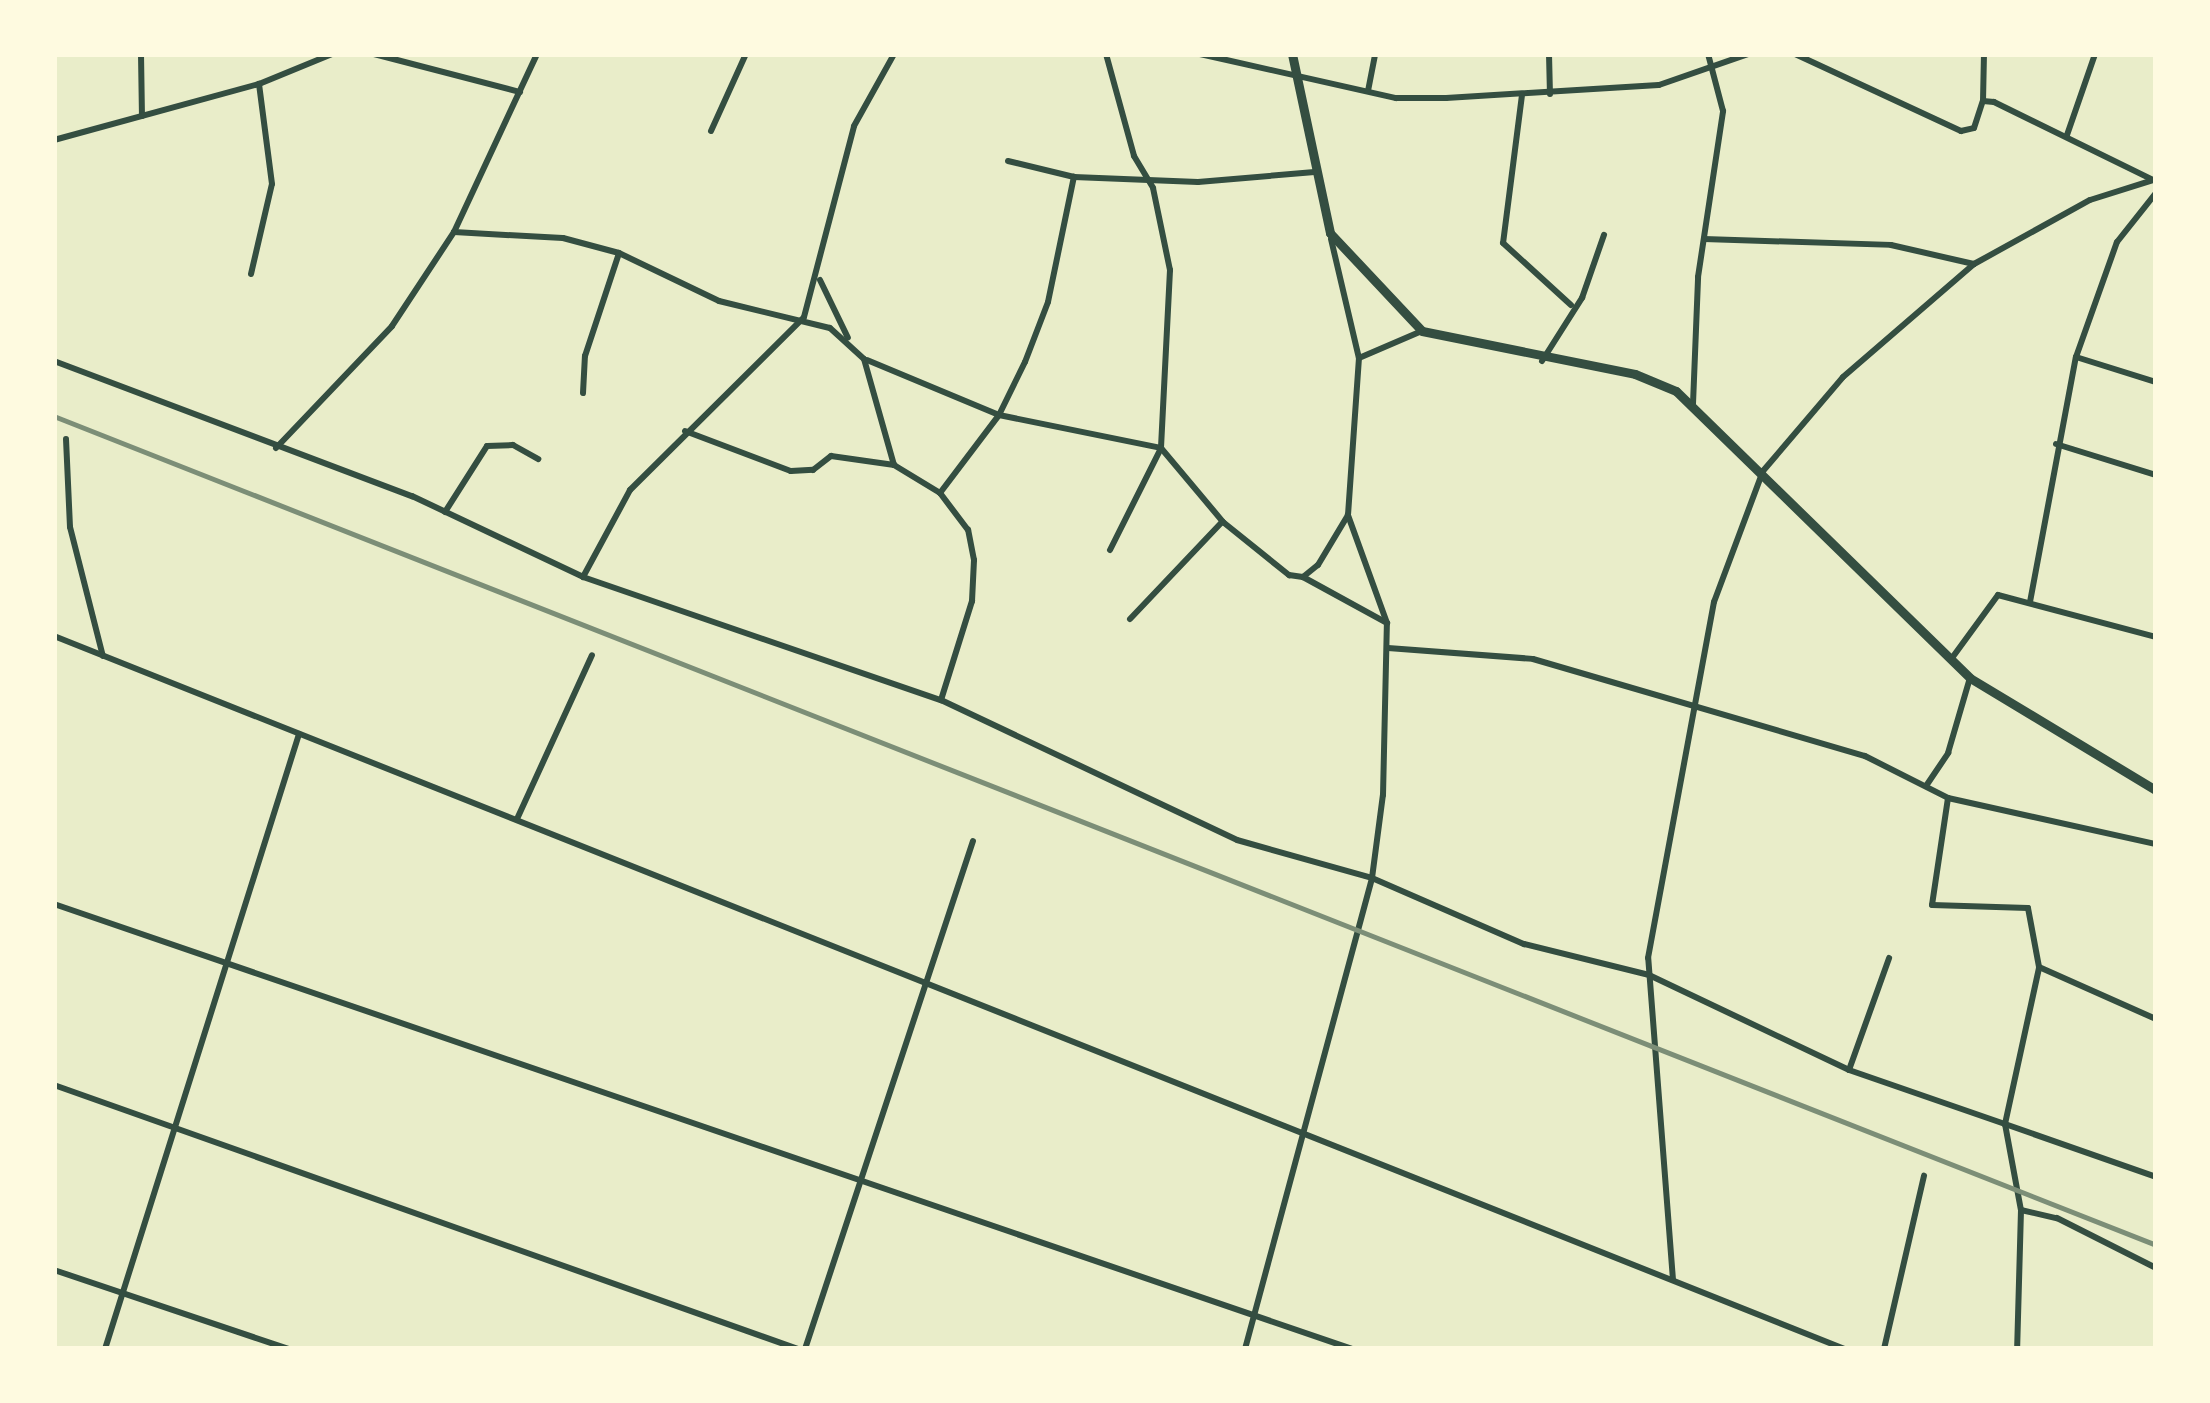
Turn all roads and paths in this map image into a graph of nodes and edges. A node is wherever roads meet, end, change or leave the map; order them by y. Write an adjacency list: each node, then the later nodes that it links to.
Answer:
1 (141, 54): 25 (street)
2 (332, 54): 19 (street)
3 (374, 54): 20 (street)
4 (537, 54): 20 (street)
5 (746, 54): 26 (street)
6 (894, 54): 42 (street)
7 (1106, 54): 32 (street)
8 (1200, 54): 18 (street)
9 (1292, 54): 18 (street)
10 (1375, 54): 21 (street)
11 (1549, 54): 23 (street)
12 (1708, 54): 17 (street)
13 (1748, 54): 17 (street)
14 (1795, 54): 24 (street)
15 (1984, 54): 24 (street)
16 (2095, 54): 27 (street)
17 (1714, 70): 23 (street); 38 (street)
18 (1297, 76): 21 (street); 30 (street)
19 (259, 85): 25 (street); 41 (street)
20 (520, 92): 35 (street)
21 (1368, 92): 22 (street)
22 (1522, 94): 23 (street); 43 (street)
23 (1550, 94)
24 (1983, 101): 27 (street)
25 (142, 116): 28 (street)
26 (711, 131)
27 (2067, 134): 33 (street)
28 (54, 140)
29 (1008, 161): 31 (street)
30 (1315, 172): 32 (street); 36 (street)
31 (1074, 177): 32 (street); 55 (street)
32 (1149, 179): 60 (street)
33 (2155, 181): 40 (street)
34 (2154, 199): 47 (street)
35 (454, 232): 39 (street); 59 (street)
36 (1330, 233): 45 (street); 48 (street)
37 (1604, 235): 43 (street)
38 (1704, 238): 40 (street); 54 (street)
39 (619, 253): 44 (street); 53 (street)
40 (1974, 264): 63 (street)
41 (251, 274)
42 (820, 279): 44 (street); 46 (street)
43 (1571, 305): 50 (street)
44 (804, 317): 46 (street); 56 (street)
45 (1422, 331): 48 (street); 50 (street)
46 (850, 341): 49 (street)
47 (2076, 357): 52 (street); 58 (street)
48 (1359, 358): 67 (street)
49 (864, 359): 55 (street); 62 (street)
50 (1543, 361): 54 (street)
51 (54, 362): 59 (street)
52 (2156, 382)
53 (583, 393)
54 (1694, 404): 63 (street)
55 (999, 415): 60 (street); 65 (street)
56 (686, 430): 62 (street); 70 (street)
57 (66, 439): 79 (street)
58 (2056, 444): 64 (street); 72 (street)
59 (276, 448): 66 (street)
60 (1161, 448): 68 (street); 69 (street)
61 (538, 459): 66 (street)
62 (894, 465): 65 (street)
63 (1763, 471): 80 (street); 83 (street)
64 (2156, 475)
65 (940, 493): 82 (street)
66 (445, 512): 70 (street)
67 (1348, 514): 71 (street); 74 (street)
68 (1222, 522): 71 (street); 73 (street)
69 (1110, 550)
70 (583, 577): 82 (street)
71 (1304, 577): 74 (street)
72 (2030, 602): 76 (street); 80 (street)
73 (1130, 620)
74 (1388, 623): 77 (street)
75 (54, 636): 79 (street)
76 (2156, 637)
77 (1388, 648): 83 (street); 91 (street)
78 (592, 655): 88 (street)
79 (103, 656): 84 (street)
80 (1952, 658): 81 (street)
81 (1970, 678): 85 (street); 86 (street)
82 (940, 700): 91 (street)
83 (1691, 711): 85 (street); 96 (street)
84 (299, 734): 88 (street); 94 (street)
85 (1926, 786): 87 (street)
86 (2156, 790)
87 (1948, 798): 90 (street); 95 (street)
88 (517, 818): 97 (street)
89 (973, 841): 97 (street)
90 (2156, 844)
91 (1372, 878): 96 (street); 103 (street)
92 (54, 904): 94 (street)
93 (1888, 958): 99 (street)
94 (231, 962): 102 (street); 106 (street)
95 (2039, 967): 98 (street); 101 (street)
96 (1649, 975): 99 (street); 110 (street)
97 (923, 982): 103 (street); 106 (street)
98 (2156, 1019)
99 (1849, 1070): 101 (street)
100 (54, 1085): 102 (street)
101 (2006, 1124): 105 (street); 107 (street)
102 (176, 1126): 111 (street); 115 (street)
103 (1305, 1133): 110 (street); 112 (street)
104 (1924, 1176): 119 (street)
105 (2156, 1177)
106 (859, 1180): 112 (street); 115 (street)
107 (2020, 1210): 108 (street); 120 (street)
108 (2156, 1268)
109 (54, 1270): 111 (street)
110 (1673, 1280): 118 (street)
111 (124, 1292): 113 (street); 114 (street)
112 (1256, 1312): 116 (street); 117 (street)
113 (105, 1349)
114 (290, 1349)
115 (802, 1349)
116 (1245, 1349)
117 (1352, 1349)
118 (1845, 1349)
119 (1884, 1349)
120 (2017, 1349)

